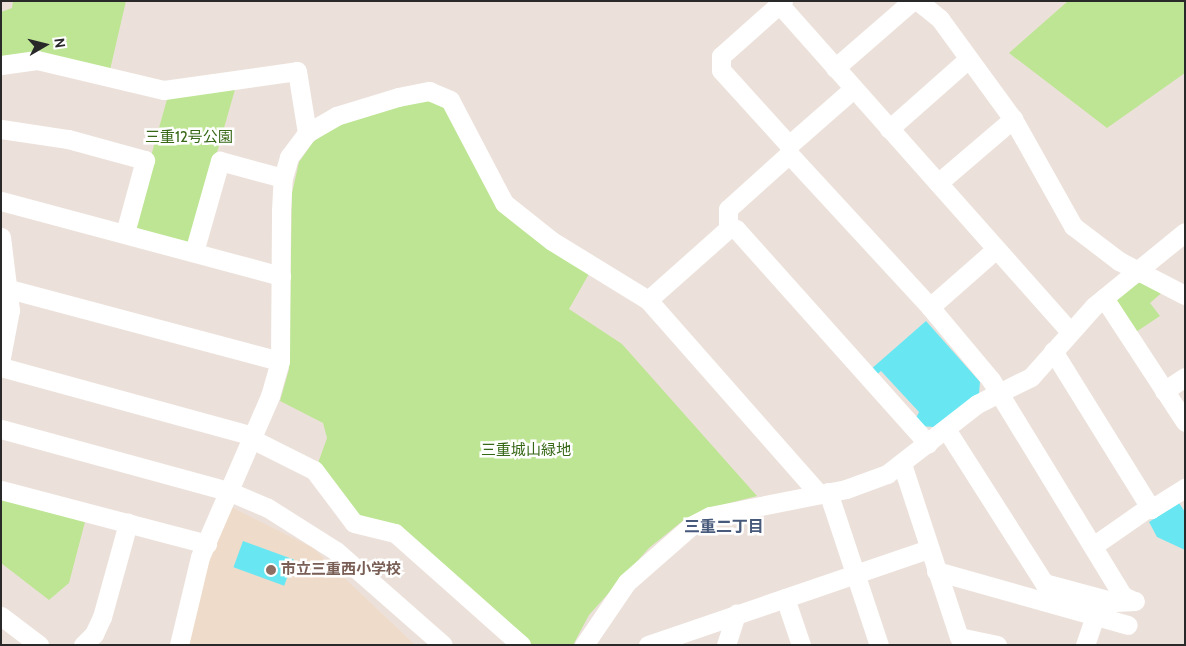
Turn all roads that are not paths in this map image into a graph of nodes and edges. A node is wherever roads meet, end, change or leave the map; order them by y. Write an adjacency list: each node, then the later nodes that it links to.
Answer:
1 (912, 1): 6 (street)
2 (918, 1): 4 (street)
3 (782, 3): 6 (street); 12 (street)
4 (967, 60): 8 (street); 10 (street)
5 (1, 65): 11 (street)
6 (835, 68): 7 (street)
7 (853, 88): 10 (street); 12 (street)
8 (1013, 119): 14 (street); 22 (street)
9 (1, 129): 18 (street)
10 (889, 129): 14 (street)
11 (307, 133): 13 (street); 27 (street)
12 (789, 150): 16 (street); 28 (street)
13 (282, 178): 21 (street); 23 (street)
14 (938, 184): 20 (street)
15 (1, 201): 18 (street)
16 (728, 229): 27 (street); 41 (street)
17 (1185, 232): 22 (street)
18 (125, 234): 21 (street)
19 (1, 236): 24 (street)
20 (996, 249): 28 (street); 29 (street)
21 (194, 252): 23 (street)
22 (1136, 272): 25 (street); 26 (street)
23 (282, 276): 32 (street)
24 (9, 289): 31 (street); 32 (street)
25 (1185, 295)
26 (1104, 298): 29 (street); 35 (street)
27 (648, 300): 46 (street)
28 (930, 307): 36 (street)
29 (1070, 331): 30 (street)
30 (1053, 351): 36 (street); 47 (street)
31 (1, 357)
32 (280, 361): 40 (street)
33 (1, 367): 40 (street)
34 (1185, 377): 35 (street)
35 (1164, 391): 37 (street)
36 (999, 393): 39 (street); 51 (street)
37 (1185, 422)
38 (1, 429): 45 (street)
39 (946, 429): 41 (street); 51 (street)
40 (253, 438): 45 (street); 49 (street)
41 (928, 444): 42 (street)
42 (902, 464): 46 (street); 52 (street)
43 (1185, 488): 47 (street)
44 (1, 490): 48 (street)
45 (228, 491): 50 (street); 53 (street)
46 (824, 493): 55 (street); 67 (street)
47 (1149, 507): 51 (street)
48 (128, 523): 50 (street); 63 (street)
49 (354, 523): 53 (street); 66 (street)
50 (206, 544): 64 (street)
51 (1093, 546)
52 (928, 549): 54 (street); 55 (street)
53 (334, 550): 65 (street)
54 (936, 571): 59 (street); 61 (street)
55 (856, 574): 56 (street); 71 (street)
56 (785, 598): 57 (street); 70 (street)
57 (736, 614): 68 (street); 69 (street)
58 (1, 616): 62 (street)
59 (1095, 616): 60 (street); 73 (street)
60 (1128, 625)
61 (961, 641): 72 (street)
62 (39, 645)
63 (83, 645)
64 (179, 645)
65 (443, 645)
66 (522, 645)
67 (584, 645)
68 (648, 645)
69 (726, 645)
70 (801, 645)
71 (880, 645)
72 (997, 645)
73 (1085, 645)

